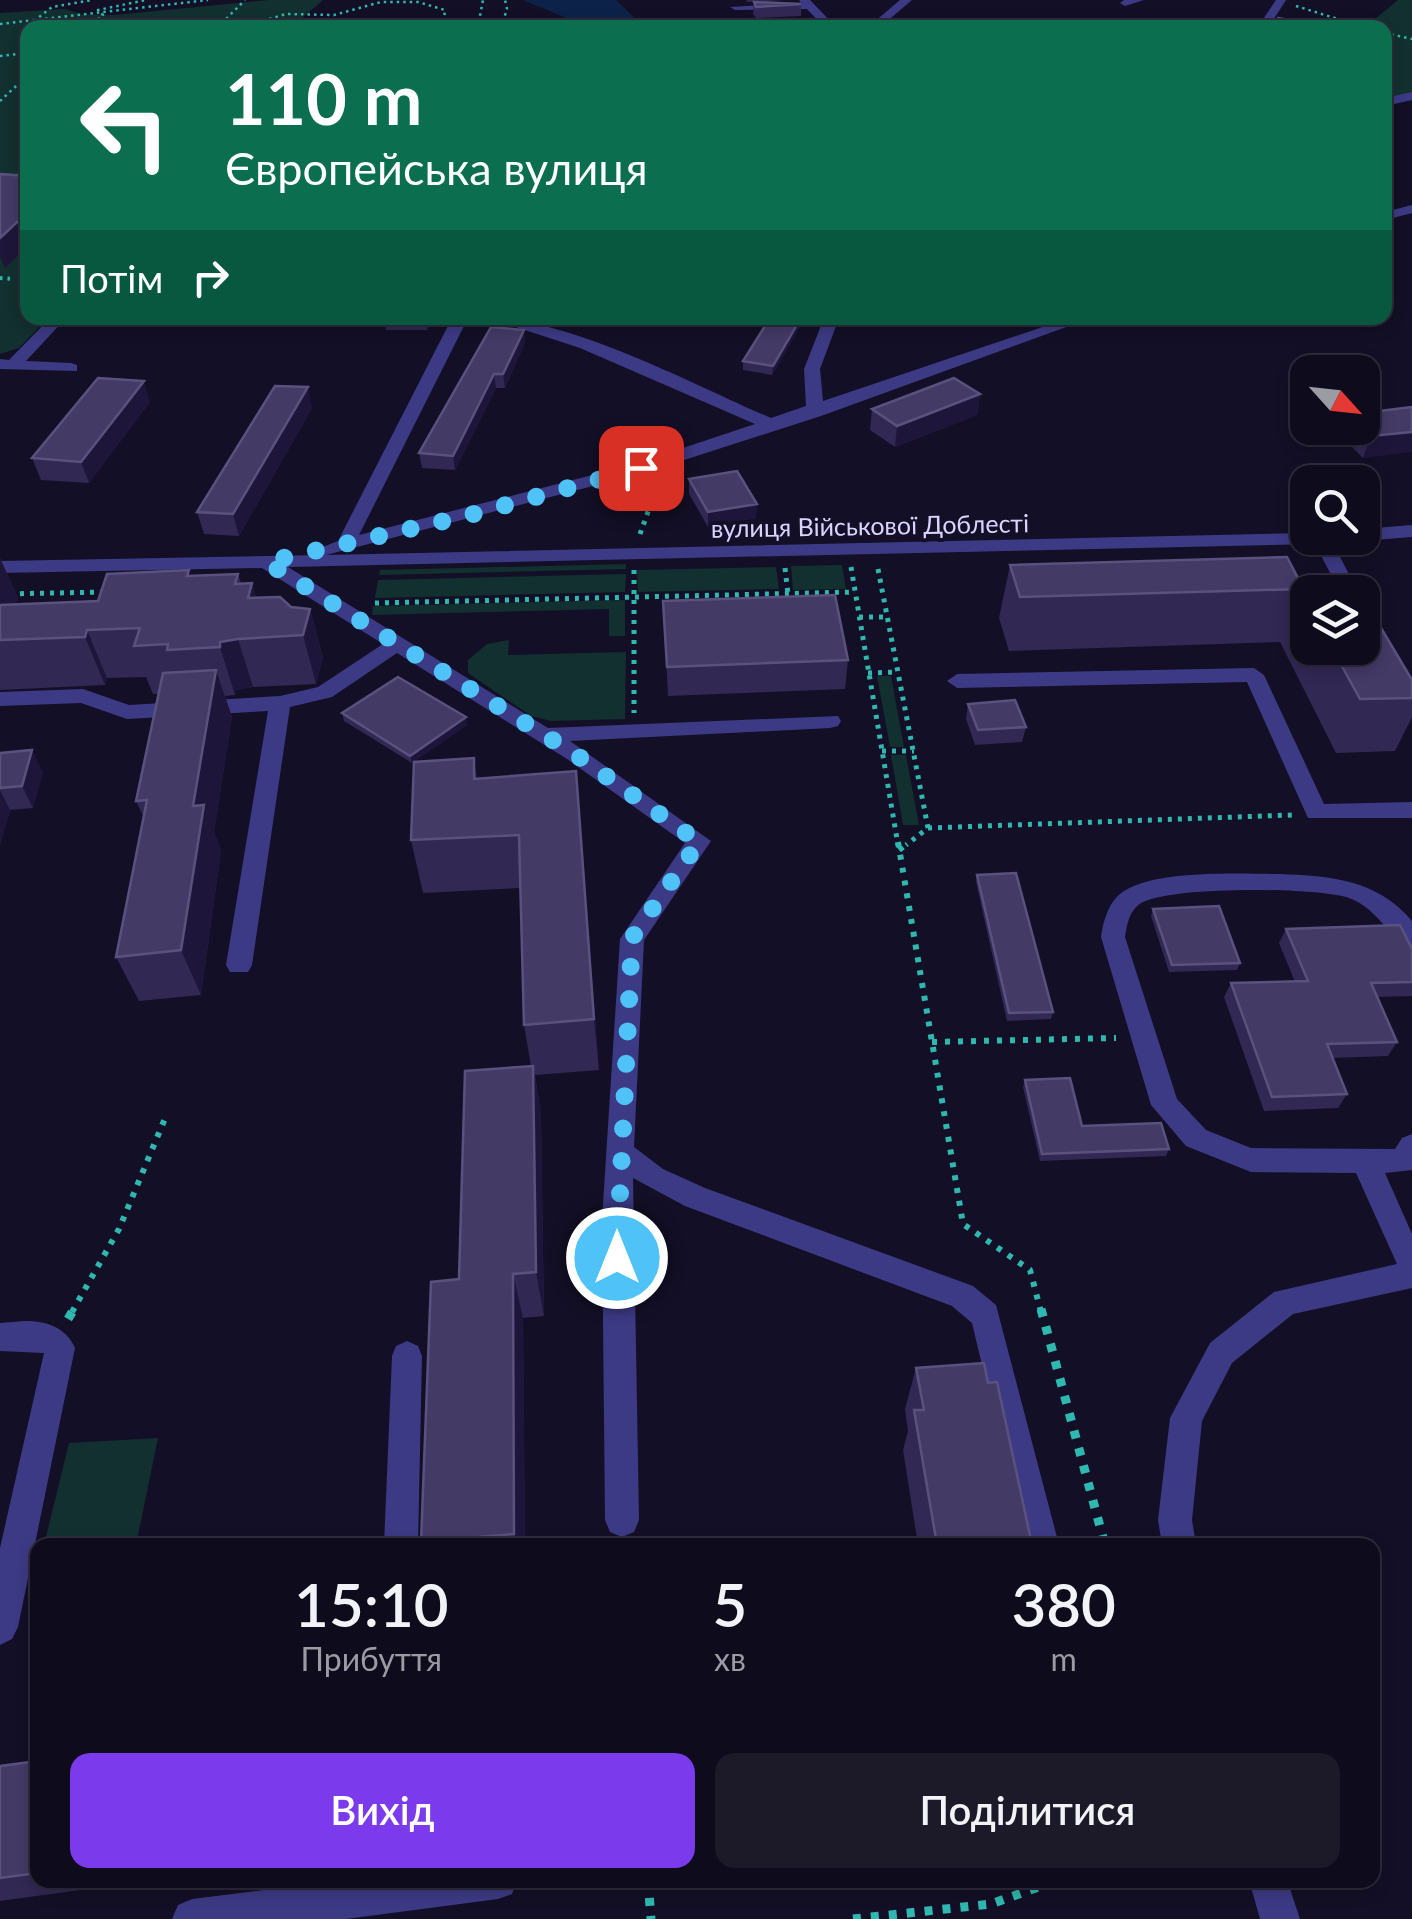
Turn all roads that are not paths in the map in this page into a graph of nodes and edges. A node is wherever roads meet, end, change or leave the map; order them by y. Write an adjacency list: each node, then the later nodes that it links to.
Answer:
1 (907, 0): 6 (street)
2 (1139, 0): 4 (street)
3 (806, 3): 5 (street)
4 (1125, 4)
5 (735, 7)
6 (882, 20)
7 (50, 325): 12 (street)
8 (456, 325): 19 (street)
9 (518, 325): 15 (street)
10 (828, 325): 14 (street)
11 (1063, 325): 14 (street)
12 (7, 364): 13 (street)
13 (71, 368)
14 (814, 412): 15 (street)
15 (773, 425): 19 (street)
16 (1412, 531): 17 (street)
17 (1380, 534)
18 (1290, 539): 20 (street, вулиця Військової Доблесті)
19 (344, 546): 20 (street)
20 (266, 562): 21 (street, вулиця Військової Доблесті); 22 (street)
21 (0, 566)
22 (398, 644): 25 (street); 27 (street)
23 (957, 682): 28 (street)
24 (0, 699): 25 (street)
25 (280, 703): 30 (street)
26 (830, 721): 27 (street)
27 (541, 735): 32 (street)
28 (1412, 810)
29 (1412, 942): 33 (street)
30 (239, 965)
31 (1412, 1146): 33 (street)
32 (620, 1152): 38 (street); 40 (street)
33 (1366, 1161): 34 (street)
34 (1412, 1263)
35 (1412, 1274): 41 (street)
36 (0, 1337): 42 (street)
37 (407, 1356): 39 (street)
38 (622, 1520)
39 (401, 1538)
40 (1040, 1538)
41 (1178, 1538)
42 (0, 1627)
43 (403, 1888): 45 (street)
44 (1270, 1888): 46 (street)
45 (192, 1919)
46 (1280, 1919)

